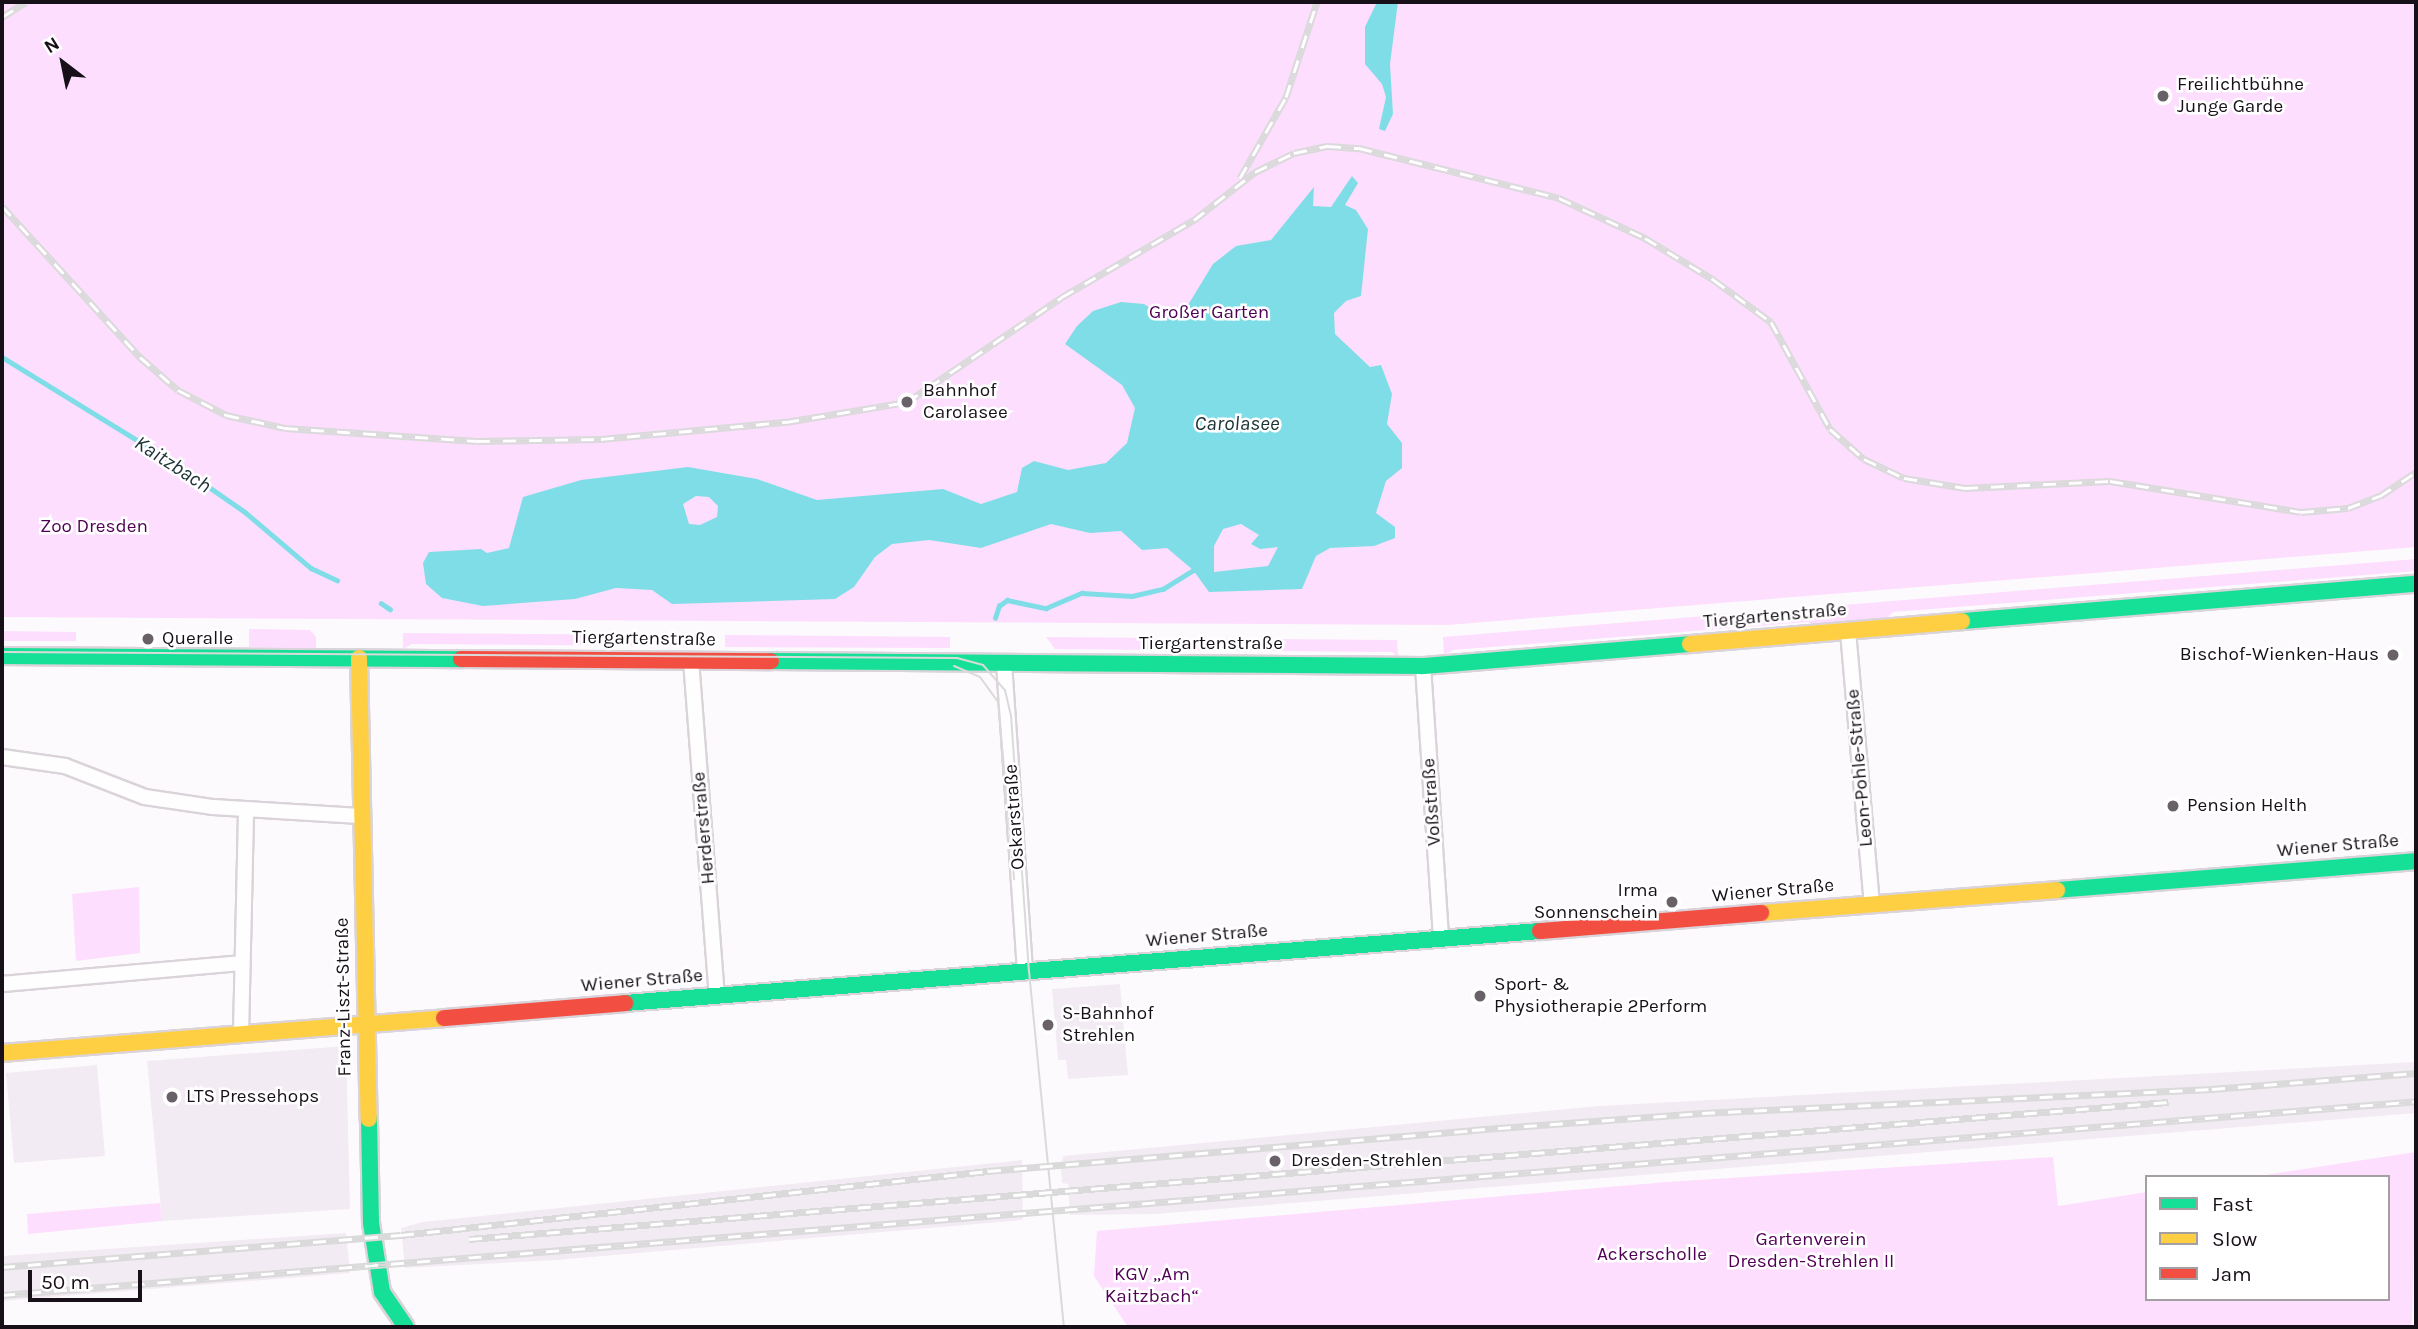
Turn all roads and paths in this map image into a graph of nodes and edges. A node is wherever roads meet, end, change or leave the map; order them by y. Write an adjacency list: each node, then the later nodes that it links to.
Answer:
1 (2416, 584): 2 (street, Tiergartenstraße)
2 (1848, 631): 7 (street, Tiergartenstraße); 12 (street, Leon-Pohle-Straße)
3 (2, 656): 4 (street, Tiergartenstraße)
4 (359, 657): 5 (street, Tiergartenstraße); 10 (street, Franz-Liszt-Straße)
5 (691, 660): 6 (street, Tiergartenstraße); 17 (street, Herderstraße)
6 (1004, 663): 7 (street, Tiergartenstraße); 15 (street, Oskarstraße)
7 (1423, 666): 13 (street, Voßstraße)
8 (2, 757): 9 (street)
9 (246, 810): 10 (street); 14 (street)
10 (360, 816): 18 (street, Franz-Liszt-Straße)
11 (2416, 861): 12 (street, Wiener Straße)
12 (1872, 904): 13 (street, Wiener Straße)
13 (1441, 938): 15 (street, Wiener Straße)
14 (242, 963): 16 (street); 19 (street)
15 (1025, 972): 17 (street, Wiener Straße)
16 (2, 984)
17 (717, 996): 18 (street, Wiener Straße)
18 (365, 1024): 19 (street, Wiener Straße); 21 (street, Franz-Liszt-Straße)
19 (241, 1034): 20 (street, Wiener Straße)
20 (2, 1053)
21 (406, 1327)

